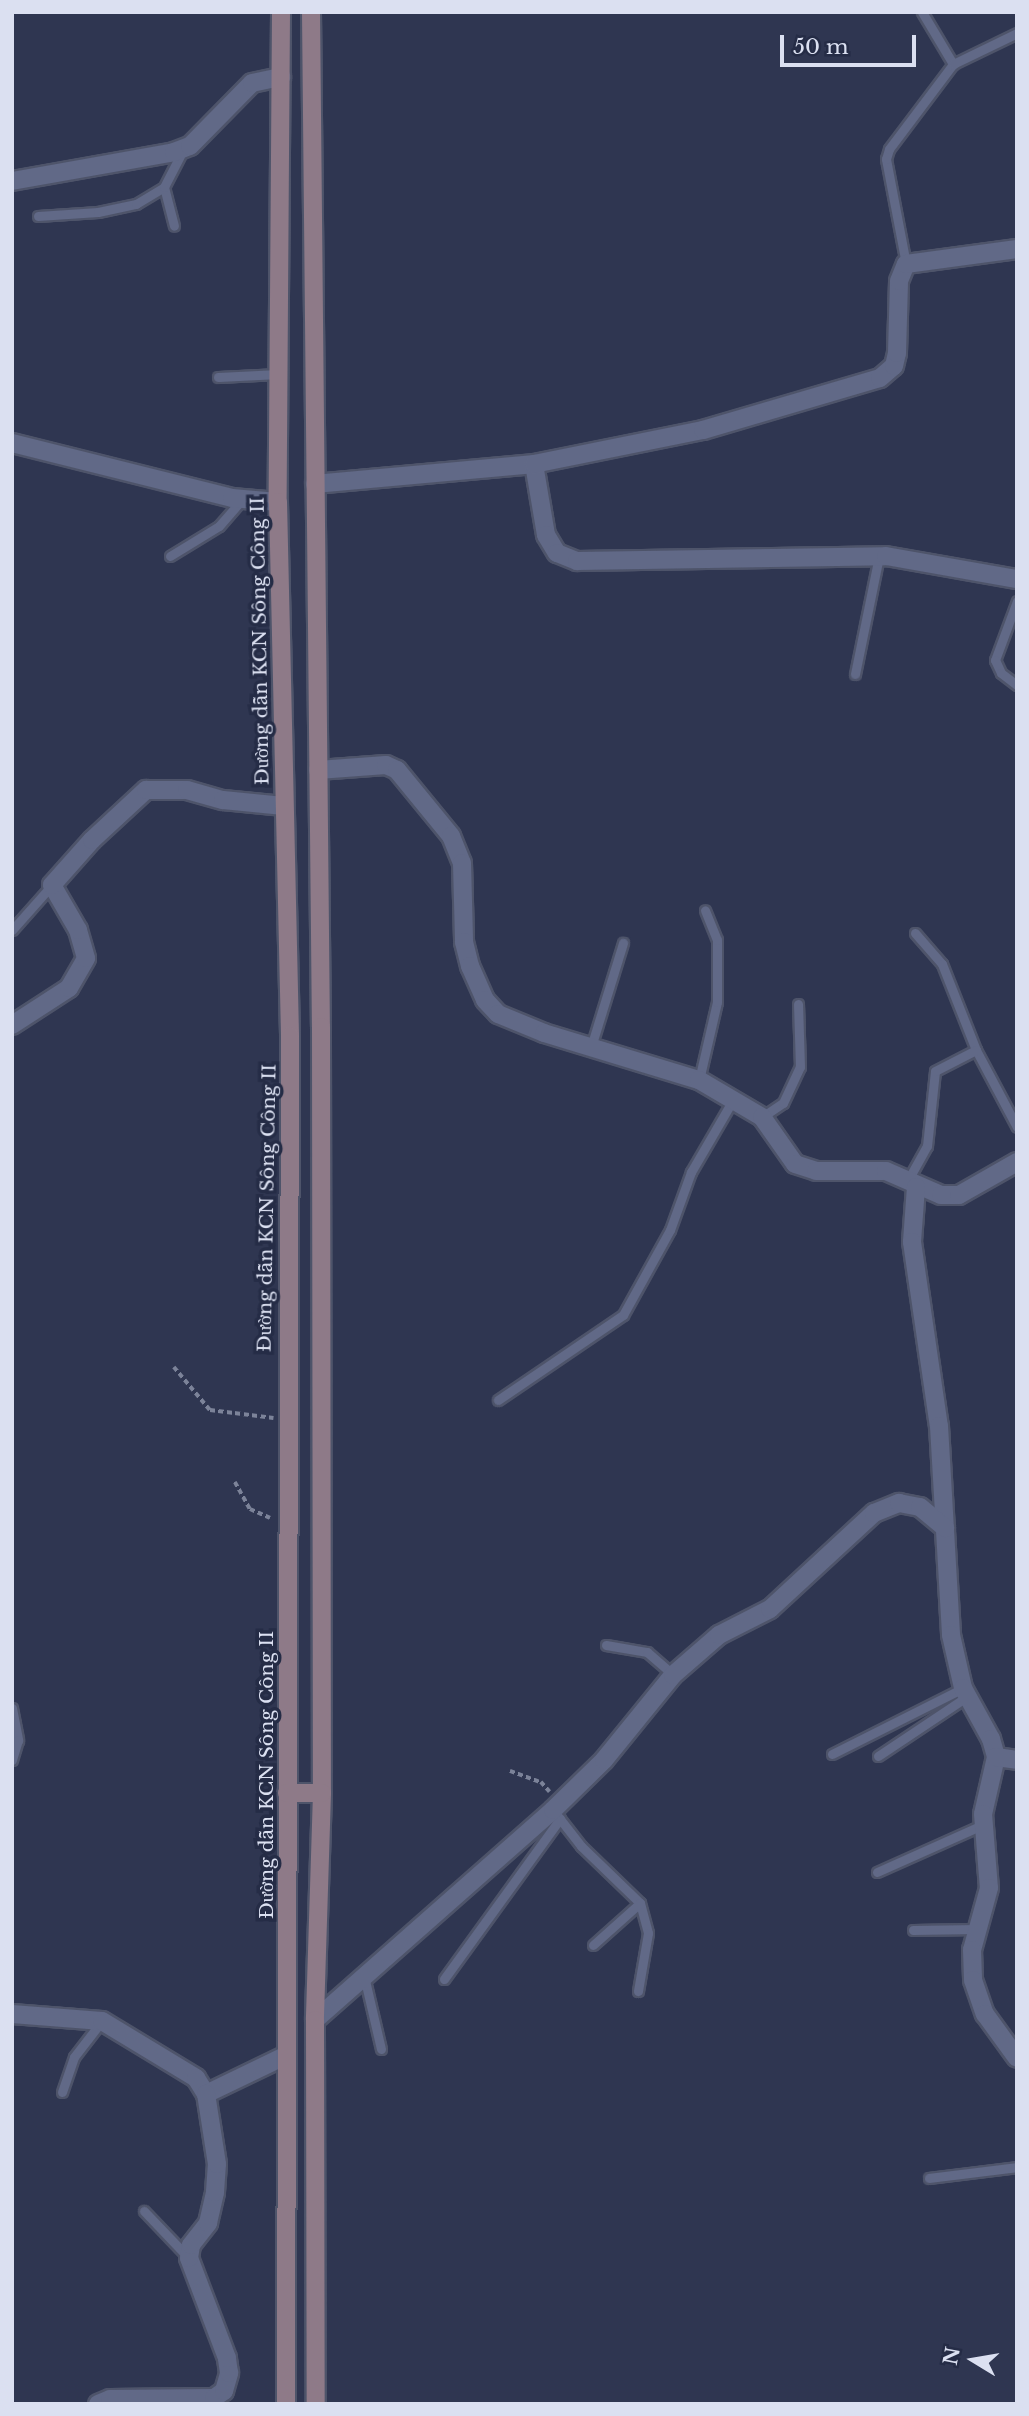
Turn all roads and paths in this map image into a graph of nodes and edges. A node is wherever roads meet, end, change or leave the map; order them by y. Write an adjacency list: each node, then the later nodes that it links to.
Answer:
1 (281, 12): 6 (street, Đường dẫn KCN Sông Công II)
2 (311, 12): 9 (street)
3 (922, 12): 5 (lane)
4 (1017, 33): 5 (lane)
5 (953, 64): 15 (lane)
6 (281, 77): 7 (street); 8 (street, Đường dẫn KCN Sông Công II)
7 (184, 148): 10 (street); 11 (lane)
8 (281, 161): 9 (street); 16 (street, Đường dẫn KCN Sông Công II)
9 (310, 161): 20 (street)
10 (12, 181)
11 (164, 187): 12 (lane); 13 (lane)
12 (38, 216)
13 (174, 226)
14 (1017, 249): 15 (street)
15 (906, 264): 19 (street)
16 (279, 374): 17 (lane); 22 (street, Đường dẫn KCN Sông Công II)
17 (218, 377)
18 (12, 443): 21 (street)
19 (534, 464): 20 (street); 24 (street)
20 (315, 484): 29 (street)
21 (243, 499): 22 (street); 23 (lane)
22 (278, 502): 30 (street, Đường dẫn KCN Sông Công II)
23 (170, 556)
24 (879, 556): 25 (street); 27 (lane)
25 (1017, 579)
26 (1017, 601): 28 (lane)
27 (855, 674)
28 (1017, 685)
29 (318, 770): 38 (street); 63 (street)
30 (284, 806): 31 (street); 48 (street, Đường dẫn KCN Sông Công II)
31 (52, 885): 33 (lane); 37 (street)
32 (705, 910): 40 (lane)
33 (12, 930)
34 (915, 933): 39 (lane)
35 (623, 943): 38 (lane)
36 (798, 1004): 42 (lane)
37 (12, 1025)
38 (591, 1047): 40 (street)
39 (976, 1050): 43 (lane); 45 (lane)
40 (699, 1080): 41 (street)
41 (734, 1098): 42 (street); 47 (lane)
42 (762, 1117): 45 (street)
43 (1017, 1127)
44 (1017, 1162): 45 (street)
45 (912, 1183): 51 (street)
46 (174, 1367): 48 (path)
47 (498, 1400)
48 (286, 1418): 50 (street, Đường dẫn KCN Sông Công II)
49 (235, 1482): 50 (path)
50 (285, 1524): 62 (street, Đường dẫn KCN Sông Công II)
51 (946, 1528): 53 (street); 54 (street)
52 (606, 1645): 53 (lane)
53 (673, 1675): 64 (street)
54 (965, 1692): 56 (lane); 57 (lane); 58 (street)
55 (12, 1708): 59 (lane)
56 (832, 1754)
57 (877, 1756)
58 (996, 1757): 60 (street); 65 (street)
59 (12, 1760)
60 (1017, 1760)
61 (510, 1771): 64 (path)
62 (287, 1793): 63 (street); 78 (street, Đường dẫn KCN Sông Công II)
63 (322, 1793): 75 (street)
64 (558, 1811): 67 (lane); 71 (street); 72 (lane)
65 (982, 1825): 66 (lane); 68 (street)
66 (877, 1872)
67 (640, 1903): 70 (lane); 73 (lane)
68 (979, 1929): 69 (lane); 79 (street)
69 (914, 1930)
70 (593, 1945)
71 (364, 1975): 75 (street); 77 (lane)
72 (444, 1979)
73 (638, 1991)
74 (12, 2014): 76 (street)
75 (315, 2020): 88 (street)
76 (102, 2021): 80 (lane); 81 (street)
77 (381, 2049)
78 (287, 2055): 81 (street); 87 (street, Đường dẫn KCN Sông Công II)
79 (1017, 2058)
80 (62, 2092)
81 (206, 2094): 85 (street)
82 (1017, 2167): 83 (lane)
83 (929, 2178)
84 (145, 2211): 85 (lane)
85 (189, 2258): 86 (street)
86 (96, 2404)
87 (286, 2404)
88 (316, 2404)

